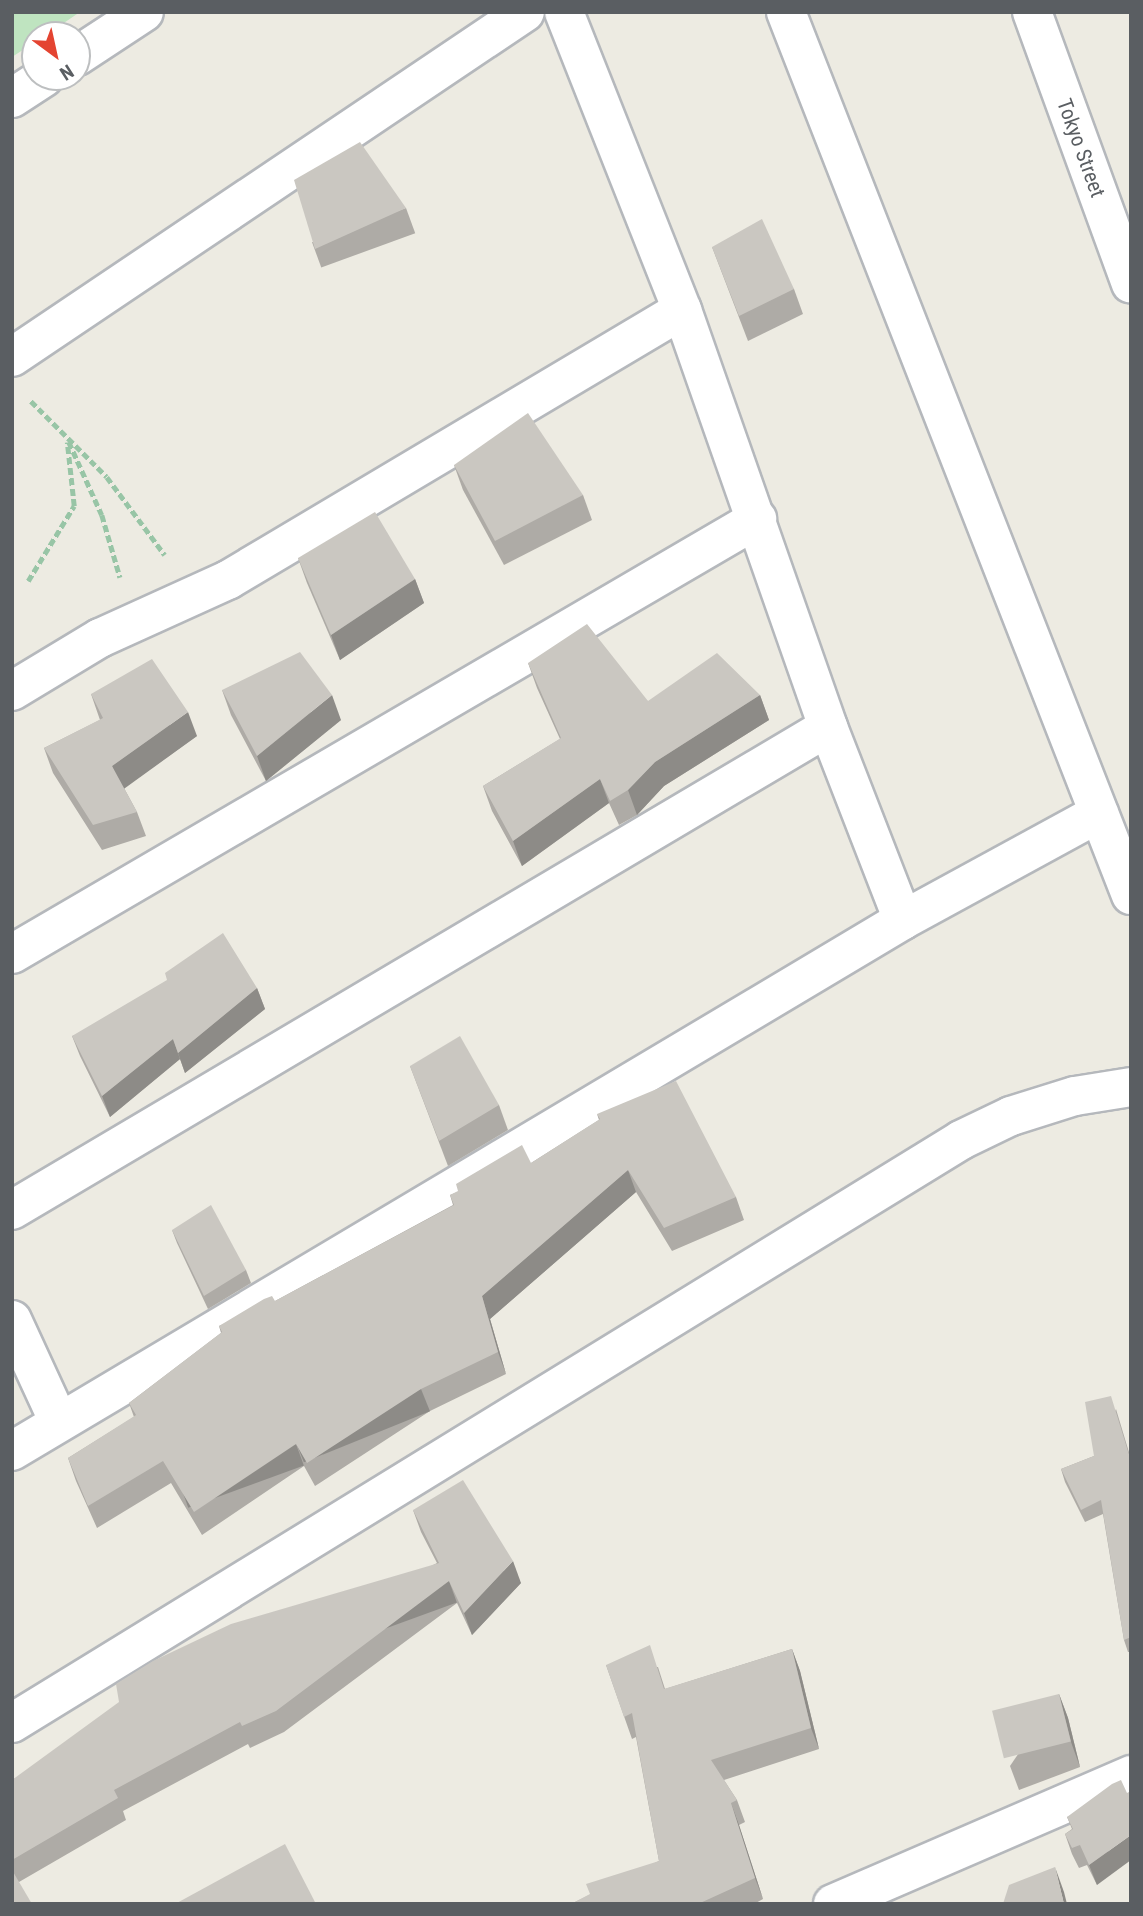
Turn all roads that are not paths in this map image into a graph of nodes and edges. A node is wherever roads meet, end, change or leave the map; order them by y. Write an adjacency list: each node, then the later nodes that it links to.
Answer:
1 (144, 12): 6 (street)
2 (525, 12): 9 (street)
3 (564, 12): 8 (street)
4 (786, 12): 13 (street)
5 (1032, 12): 7 (street, Tokyo Street)
6 (91, 47)
7 (1131, 284)
8 (681, 310): 10 (street); 11 (street)
9 (12, 357)
10 (757, 519): 12 (street); 16 (street)
11 (12, 691)
12 (828, 726): 15 (street); 18 (street)
13 (1099, 813): 14 (street); 15 (street)
14 (1131, 895)
15 (903, 920): 20 (street)
16 (12, 954)
17 (1131, 1087): 22 (street)
18 (12, 1210)
19 (12, 1320): 20 (street)
20 (58, 1420): 21 (street)
21 (12, 1451)
22 (12, 1723)
23 (1131, 1775): 24 (street)
24 (833, 1904)

